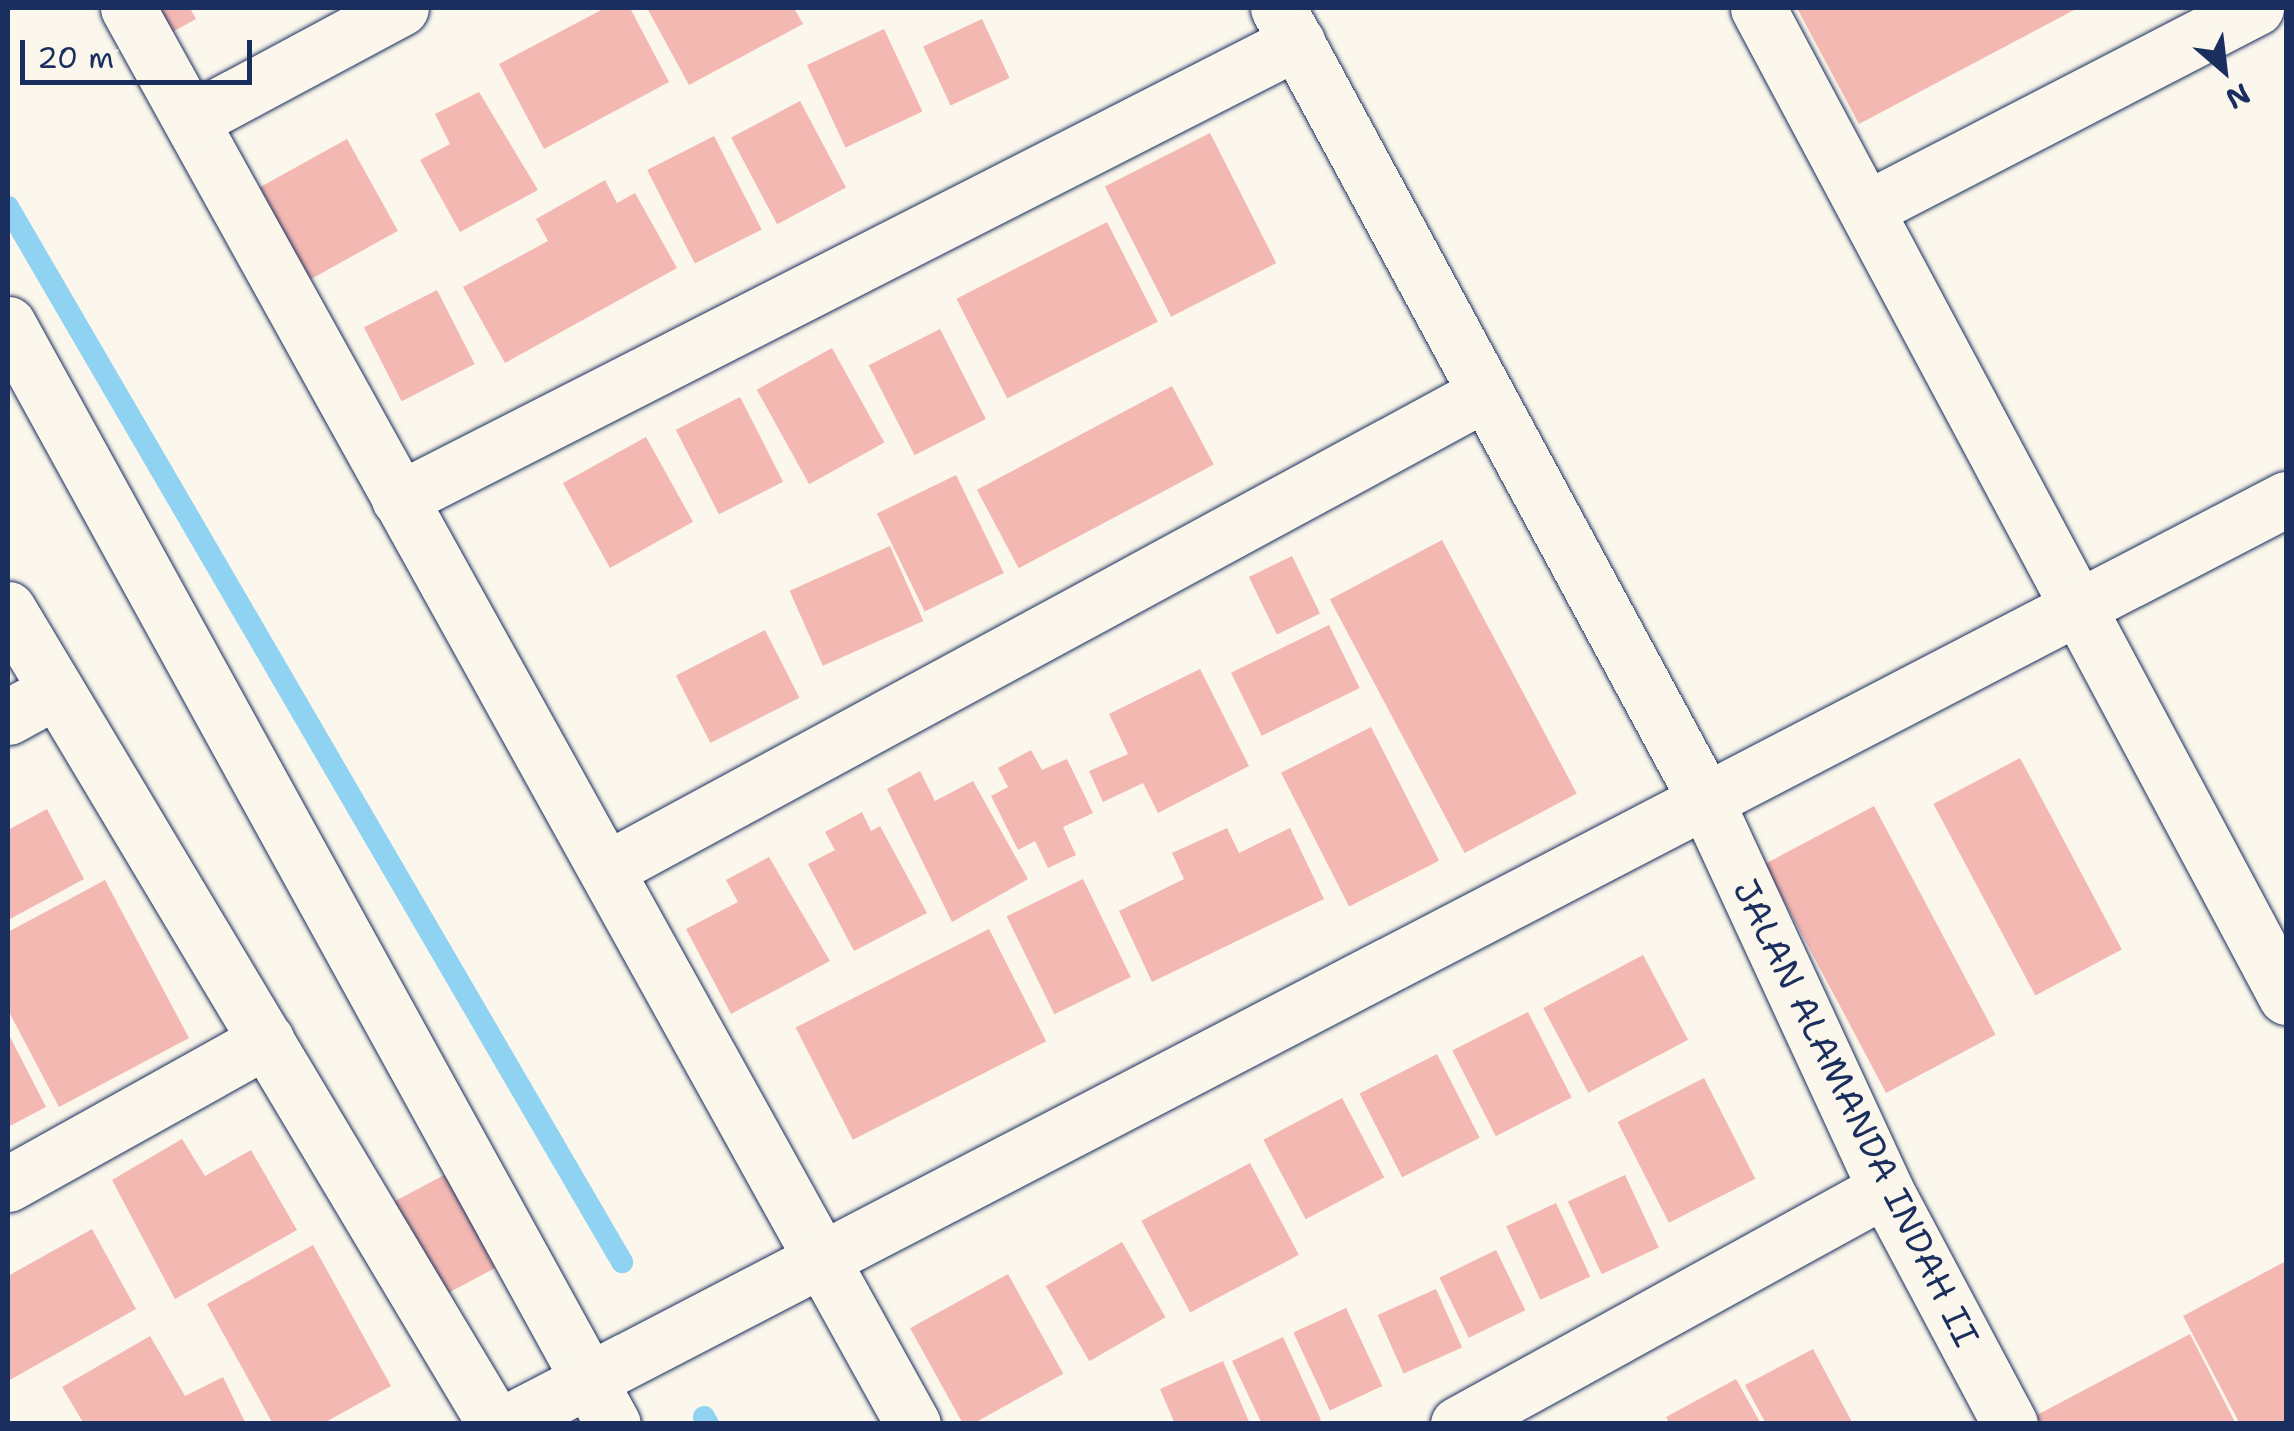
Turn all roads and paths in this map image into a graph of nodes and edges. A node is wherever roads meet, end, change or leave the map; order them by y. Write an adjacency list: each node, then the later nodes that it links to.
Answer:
1 (128, 8): 6 (street)
2 (401, 8): 6 (street)
3 (1758, 8): 7 (street)
4 (2256, 8): 7 (street)
5 (1287, 25): 9 (street, JALAN ALAMANDA INDAH II); 10 (street)
6 (192, 120): 10 (street)
7 (1866, 209): 12 (street)
8 (8, 324): 22 (street)
9 (1484, 394): 15 (street, JALAN ALAMANDA INDAH II); 16 (street)
10 (399, 499): 16 (street)
11 (2286, 499): 12 (street)
12 (2079, 607): 15 (street); 17 (street)
13 (8, 609): 14 (street)
14 (31, 704): 18 (street)
15 (1706, 801): 20 (street, JALAN ALAMANDA INDAH II); 21 (street)
16 (607, 869): 21 (street)
17 (2286, 997)
18 (267, 1040): 19 (street); 23 (street)
19 (8, 1184)
20 (1885, 1189): 26 (street); 27 (street, JALAN ALAMANDA INDAH II)
21 (824, 1262): 22 (street); 25 (street)
22 (602, 1403): 24 (street)
23 (496, 1424)
24 (504, 1424)
25 (914, 1424)
26 (1458, 1424)
27 (2010, 1424)

